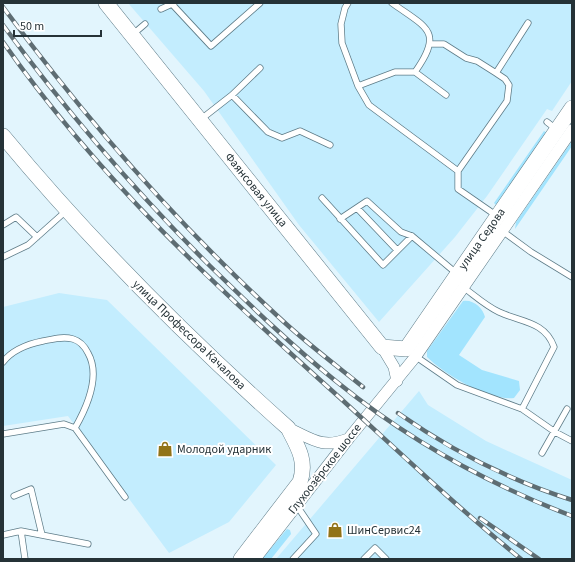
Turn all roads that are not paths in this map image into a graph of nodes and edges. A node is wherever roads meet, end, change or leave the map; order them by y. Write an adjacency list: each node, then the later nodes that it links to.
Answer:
1 (106, 3): 9 (street, Фаянсовая улица)
2 (172, 3): 3 (lane); 6 (lane)
3 (260, 3)
4 (348, 3): 14 (lane)
5 (392, 3): 10 (lane)
6 (161, 9)
7 (528, 23): 13 (lane)
8 (145, 24): 9 (lane)
9 (132, 35): 18 (street, Фаянсовая улица)
10 (431, 44): 12 (lane); 13 (lane)
11 (260, 68): 15 (lane)
12 (415, 72): 14 (lane); 16 (lane)
13 (496, 73): 22 (lane)
14 (358, 86): 22 (lane)
15 (232, 95): 18 (lane); 21 (lane)
16 (446, 95)
17 (572, 108): 19 (street, улица Седова)
18 (200, 120): 35 (street, Фаянсовая улица)
19 (561, 130): 27 (street, улица Седова)
20 (3, 136): 25 (street, улица Профессора Качалова)
21 (330, 145)
22 (458, 171): 27 (lane)
23 (322, 198): 26 (lane)
24 (357, 208): 26 (lane); 29 (lane); 31 (lane)
25 (68, 210): 30 (lane); 42 (street, улица Профессора Качалова)
26 (340, 219): 31 (lane)
27 (500, 224): 33 (lane); 34 (street, улица Седова)
28 (3, 225): 30 (lane)
29 (412, 236): 31 (lane); 34 (lane)
30 (37, 237): 32 (lane)
31 (397, 250)
32 (3, 257)
33 (572, 277)
34 (461, 281): 36 (street, улица Седова); 39 (lane)
35 (382, 347): 36 (street); 38 (street, Фаянсовая улица)
36 (411, 353): 38 (street, улица Седова); 39 (lane)
37 (3, 362): 41 (lane)
38 (397, 381): 45 (street, Глухоозёрское шоссе)
39 (522, 409): 43 (lane)
40 (567, 409): 43 (lane)
41 (75, 428): 44 (lane); 49 (lane)
42 (288, 428): 45 (street, улица Профессора Качалова); 50 (street, Глухоозёрское шоссе)
43 (555, 432): 46 (lane); 47 (lane)
44 (3, 434)
45 (349, 438): 50 (street, Глухоозёрское шоссе)
46 (572, 441)
47 (542, 453)
48 (14, 496): 53 (lane)
49 (125, 497)
50 (292, 502): 56 (street, Глухоозёрское шоссе); 57 (street, Глухоозёрское шоссе); 58 (lane)
51 (21, 531): 52 (lane); 53 (lane); 55 (lane)
52 (3, 535)
53 (42, 535): 54 (lane)
54 (88, 544)
55 (25, 559)
56 (241, 559)
57 (255, 559)
58 (293, 559)
59 (364, 559): 60 (lane)
60 (386, 559)

